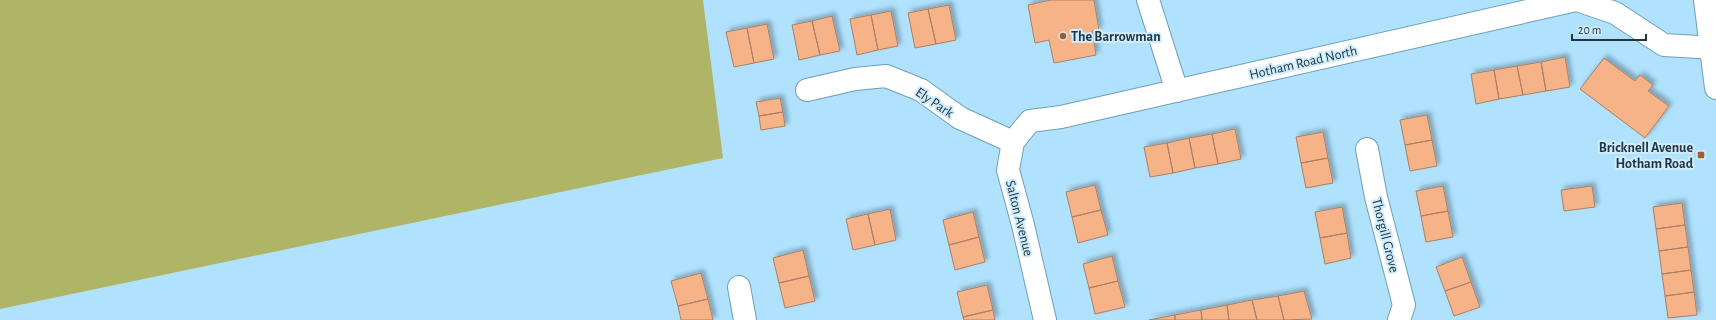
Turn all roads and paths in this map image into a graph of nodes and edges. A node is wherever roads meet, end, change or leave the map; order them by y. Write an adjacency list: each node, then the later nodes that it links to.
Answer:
1 (1148, 0): 7 (street)
2 (1577, 0): 4 (street, Hotham Road North); 7 (street, Hotham Road North)
3 (1705, 0): 4 (street)
4 (1714, 48): 5 (street)
5 (1716, 88)
6 (808, 90): 9 (street, Ely Park)
7 (1177, 91): 8 (street, Hotham Road North)
8 (1030, 121): 9 (street, Salton Avenue)
9 (1013, 142): 13 (street, Salton Avenue)
10 (1367, 149): 14 (street, Thorgill Grove)
11 (739, 288): 12 (street)
12 (745, 320)
13 (1045, 320)
14 (1399, 320)

